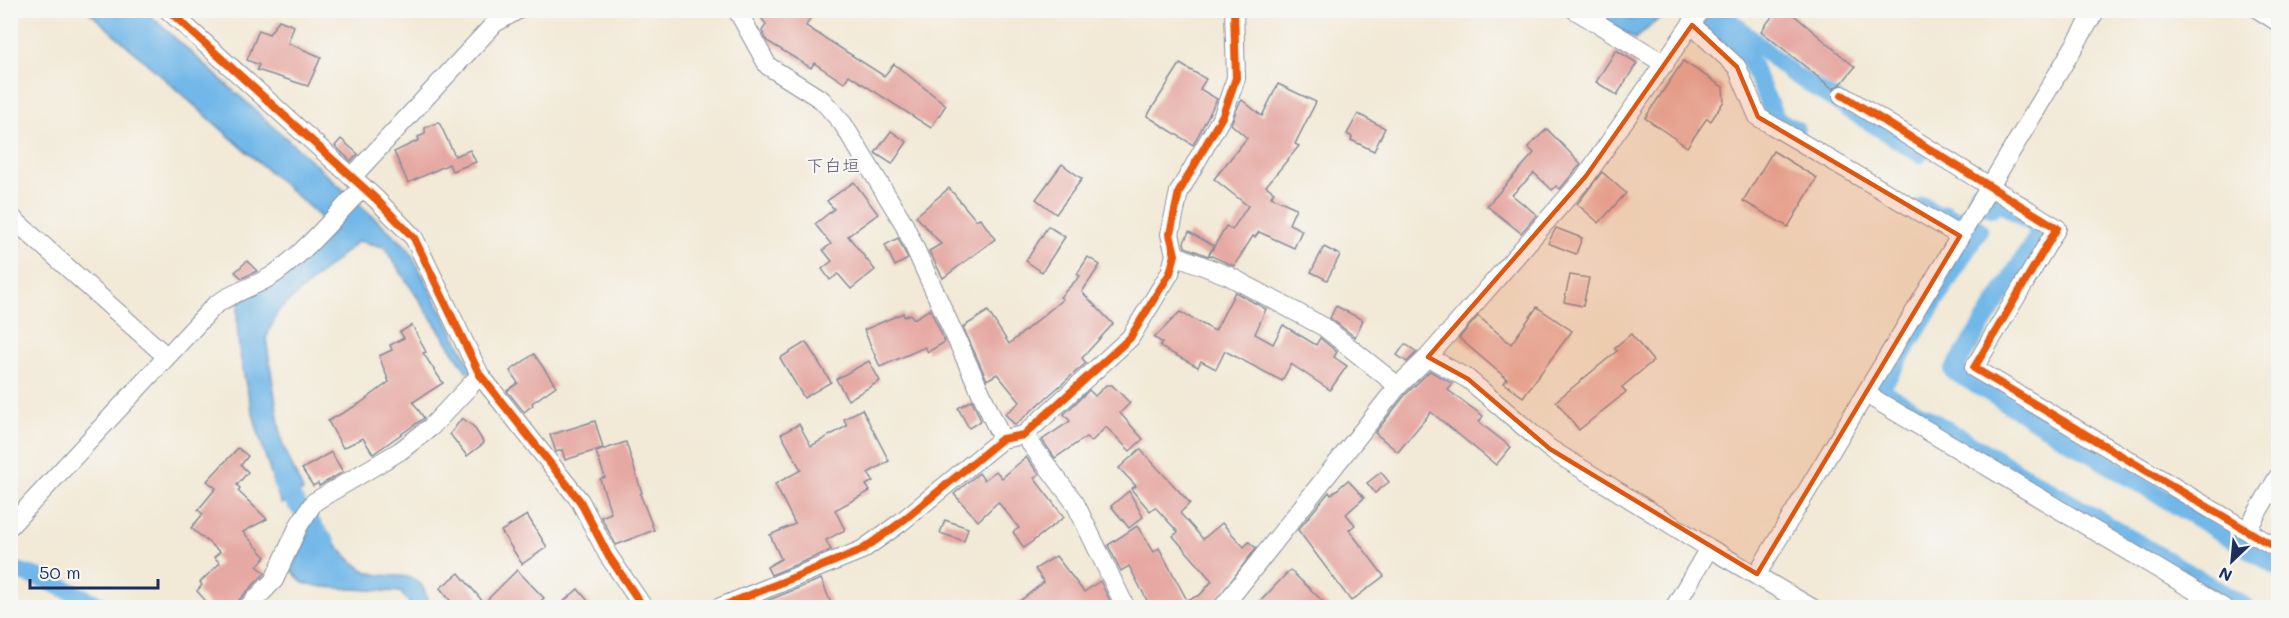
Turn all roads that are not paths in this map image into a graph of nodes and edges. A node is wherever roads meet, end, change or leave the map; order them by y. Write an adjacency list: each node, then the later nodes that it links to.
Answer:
1 (168, 10): 12 (street)
2 (518, 10): 12 (street)
3 (737, 10): 23 (street)
4 (1234, 10): 16 (street)
5 (1575, 10): 10 (street)
6 (2096, 10): 13 (street)
7 (2259, 10): 9 (street)
8 (1696, 18): 10 (street); 15 (street)
9 (2278, 22)
10 (1665, 64): 18 (street)
11 (1842, 95): 13 (street)
12 (357, 182): 17 (street); 19 (street)
13 (1992, 193): 15 (street); 26 (street)
14 (10, 216): 17 (street)
15 (1963, 231): 21 (street)
16 (1175, 255): 20 (street); 22 (street)
17 (166, 356): 25 (street)
18 (1428, 357): 20 (street); 27 (street)
19 (480, 375): 30 (street); 31 (street)
20 (1398, 386): 34 (street)
21 (1866, 394): 29 (street); 37 (street)
22 (1024, 435): 23 (street); 33 (street)
23 (1002, 439): 32 (street)
24 (2278, 477): 26 (street)
25 (10, 526)
26 (2247, 530): 28 (street)
27 (1709, 548): 29 (street); 35 (street)
28 (2278, 549)
29 (1757, 574): 36 (street)
30 (247, 608)
31 (645, 608)
32 (718, 608)
33 (1126, 608)
34 (1222, 608)
35 (1674, 608)
36 (1812, 608)
37 (2224, 608)

